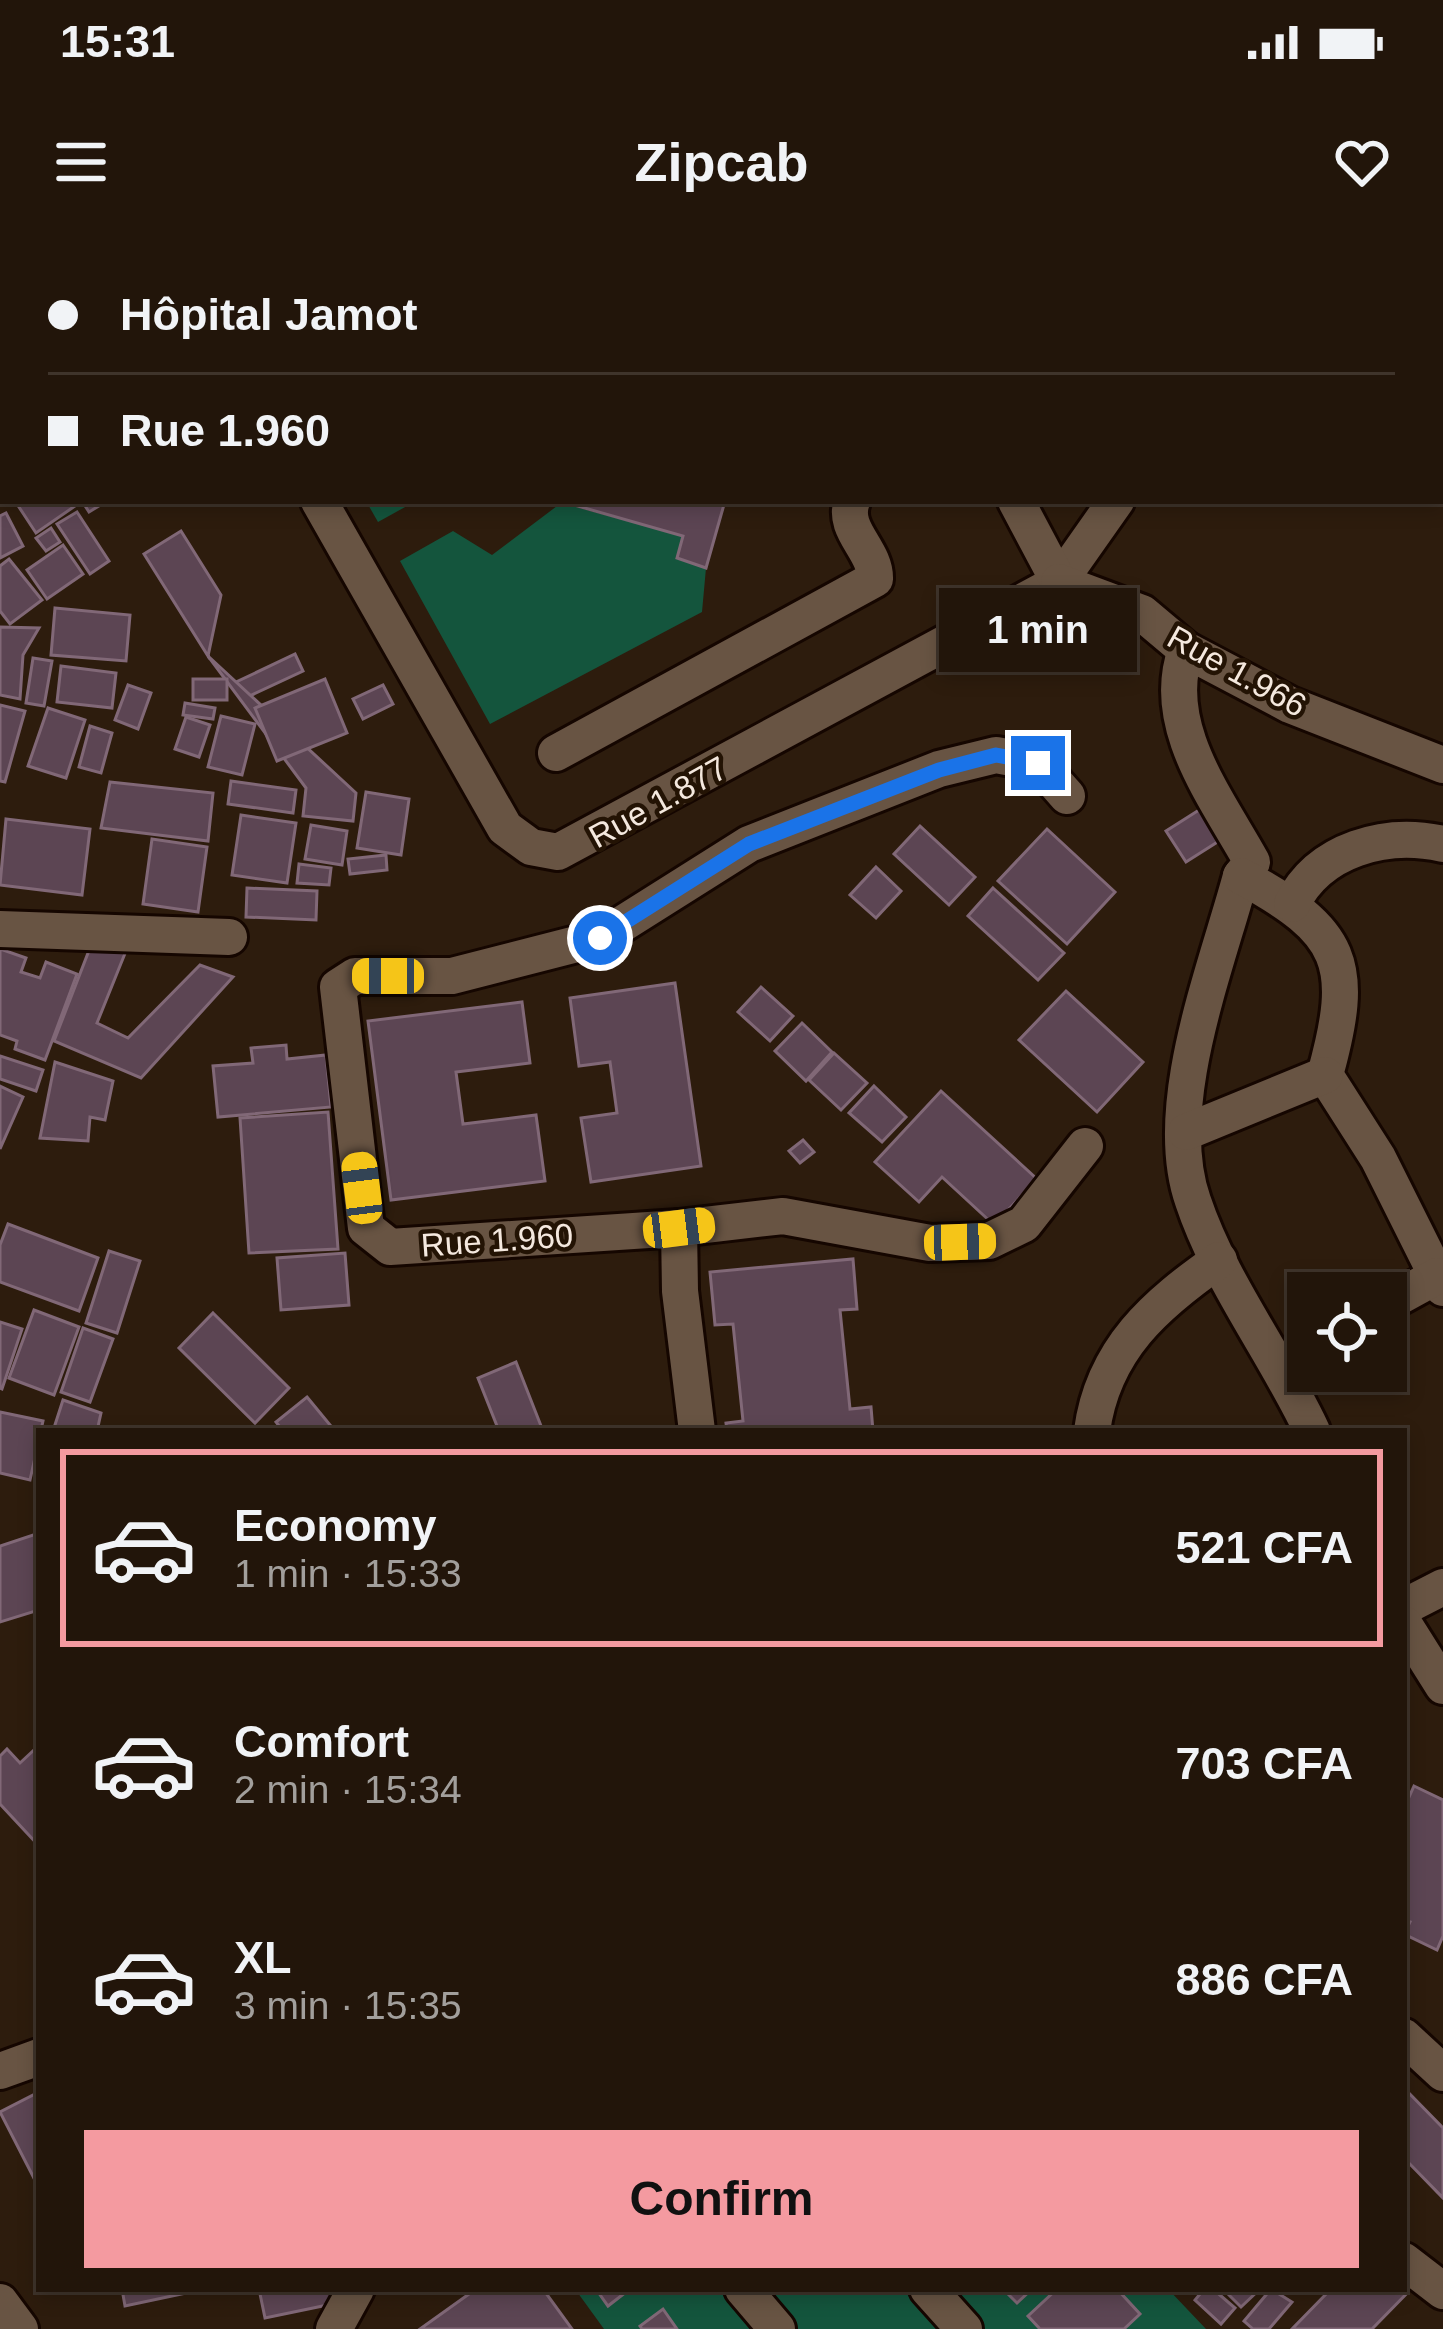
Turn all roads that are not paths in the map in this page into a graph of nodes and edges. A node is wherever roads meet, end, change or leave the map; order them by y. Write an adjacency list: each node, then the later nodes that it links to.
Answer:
1 (321, 504): 5 (street, Rue 1.877)
2 (852, 504): 7 (street)
3 (1018, 504): 5 (street)
4 (1114, 504): 5 (street)
5 (1059, 582): 6 (street, Rue 1.966)
6 (1186, 650): 8 (street, Rue 1.966); 11 (street)
7 (556, 753)
8 (1443, 765)
9 (1067, 796): 18 (street, Rue 1.960)
10 (1443, 844): 12 (street)
11 (1246, 869): 12 (street); 16 (street)
12 (1292, 904): 15 (street)
13 (0, 929): 14 (street)
14 (229, 937)
15 (1325, 1075): 16 (street); 20 (street)
16 (1186, 1132): 19 (street)
17 (1085, 1146): 18 (street)
18 (679, 1228): 24 (street)
19 (1219, 1260): 22 (street); 25 (street)
20 (1440, 1282): 21 (street)
21 (1407, 1295)
22 (1287, 1344)
23 (1303, 1392): 26 (street)
24 (698, 1428)
25 (1093, 1428)
26 (1311, 1428)
27 (1443, 1587): 28 (street)
28 (1407, 1605)
29 (1407, 1629): 30 (street)
30 (1443, 1687)
31 (1407, 2039): 34 (street)
32 (36, 2058): 33 (street)
33 (0, 2071)
34 (1443, 2073)
35 (1407, 2262): 36 (street)
36 (1443, 2291)
37 (354, 2292): 42 (street)
38 (745, 2292): 43 (street)
39 (931, 2292): 44 (street)
40 (0, 2302): 41 (street)
41 (20, 2329)
42 (334, 2329)
43 (777, 2329)
44 (964, 2329)

